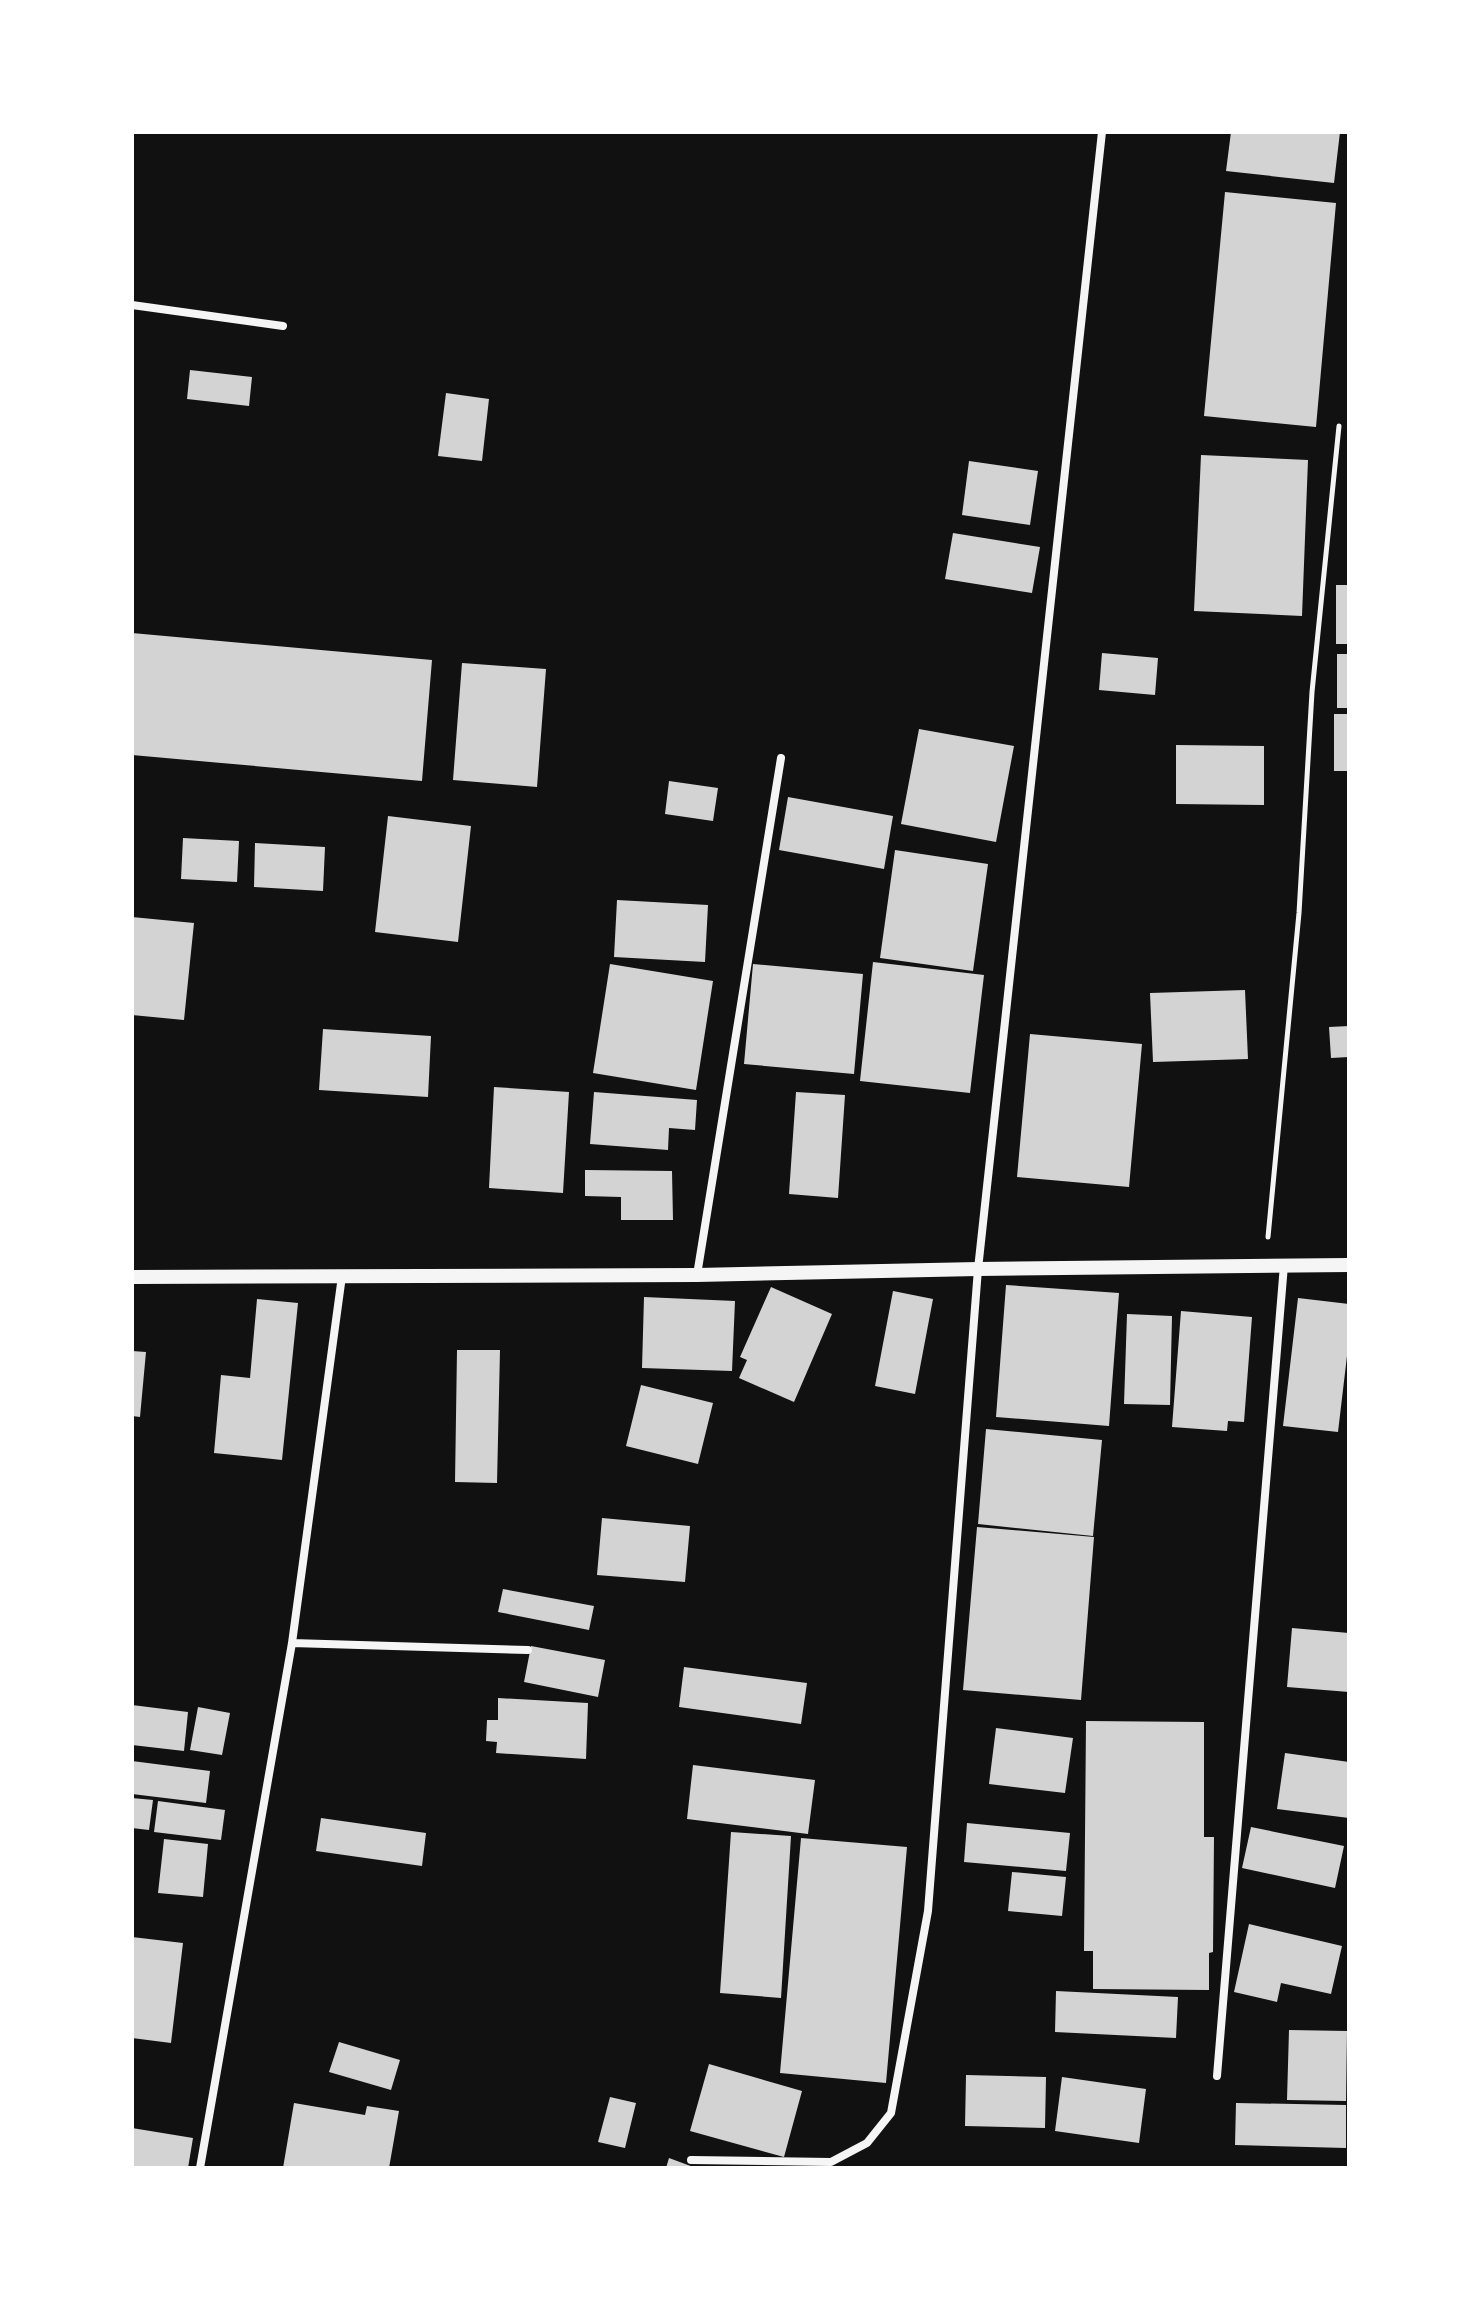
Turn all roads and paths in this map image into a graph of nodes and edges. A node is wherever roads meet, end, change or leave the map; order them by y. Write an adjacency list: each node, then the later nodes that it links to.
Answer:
1 (1102, 132): 9 (street)
2 (132, 305): 3 (street)
3 (283, 326)
4 (1339, 426): 8 (path)
5 (781, 758): 11 (street)
6 (1284, 1265): 7 (street); 8 (street); 15 (street)
7 (1349, 1265)
8 (1265, 1266): 9 (street)
9 (978, 1269): 11 (street); 16 (street)
10 (342, 1275): 11 (street); 12 (street); 13 (street)
11 (697, 1275)
12 (132, 1277)
13 (292, 1643): 14 (street); 17 (street)
14 (528, 1650)
15 (1217, 2076)
16 (691, 2160)
17 (200, 2168)

